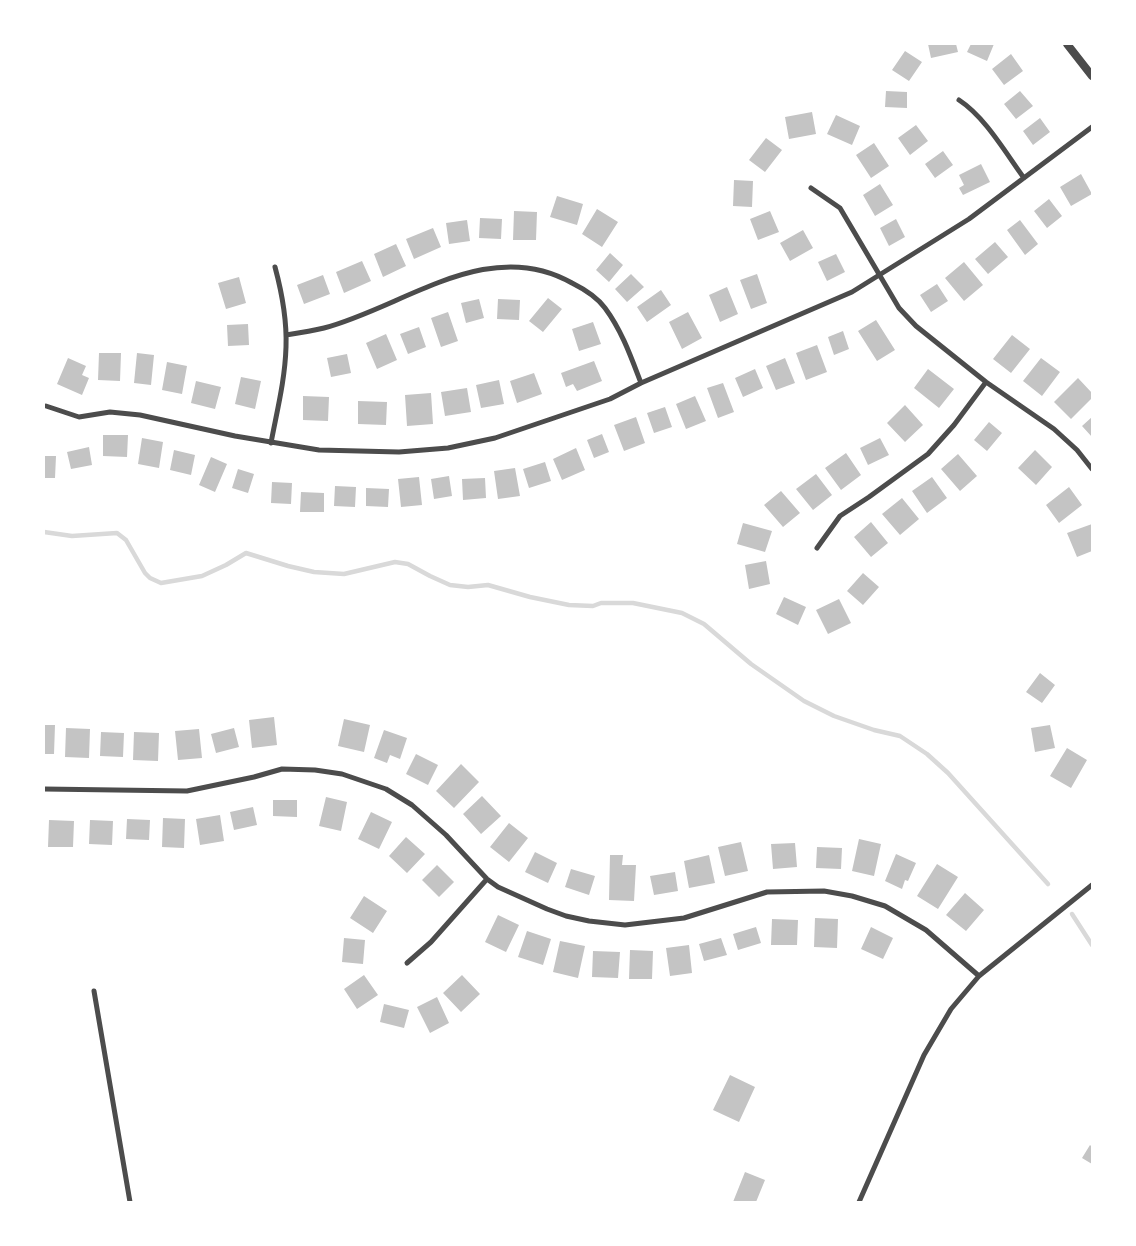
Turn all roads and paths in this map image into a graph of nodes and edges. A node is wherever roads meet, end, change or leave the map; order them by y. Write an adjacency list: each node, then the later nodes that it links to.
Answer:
1 (1067, 44): 2 (street)
2 (1092, 76)
3 (959, 100): 5 (street)
4 (1092, 127): 5 (street)
5 (1024, 178): 8 (street)
6 (811, 188): 8 (street)
7 (275, 267): 9 (street)
8 (879, 276): 10 (street); 11 (street)
9 (286, 335): 11 (street); 13 (street)
10 (986, 382): 14 (street); 15 (street)
11 (641, 383): 13 (street)
12 (46, 406): 13 (street)
13 (271, 443)
14 (1092, 469)
15 (818, 548)
16 (44, 789): 17 (street)
17 (487, 879): 19 (street); 20 (street)
18 (1092, 885): 20 (street)
19 (407, 964)
20 (979, 976): 23 (street)
21 (94, 991): 22 (street)
22 (130, 1202)
23 (859, 1202)

